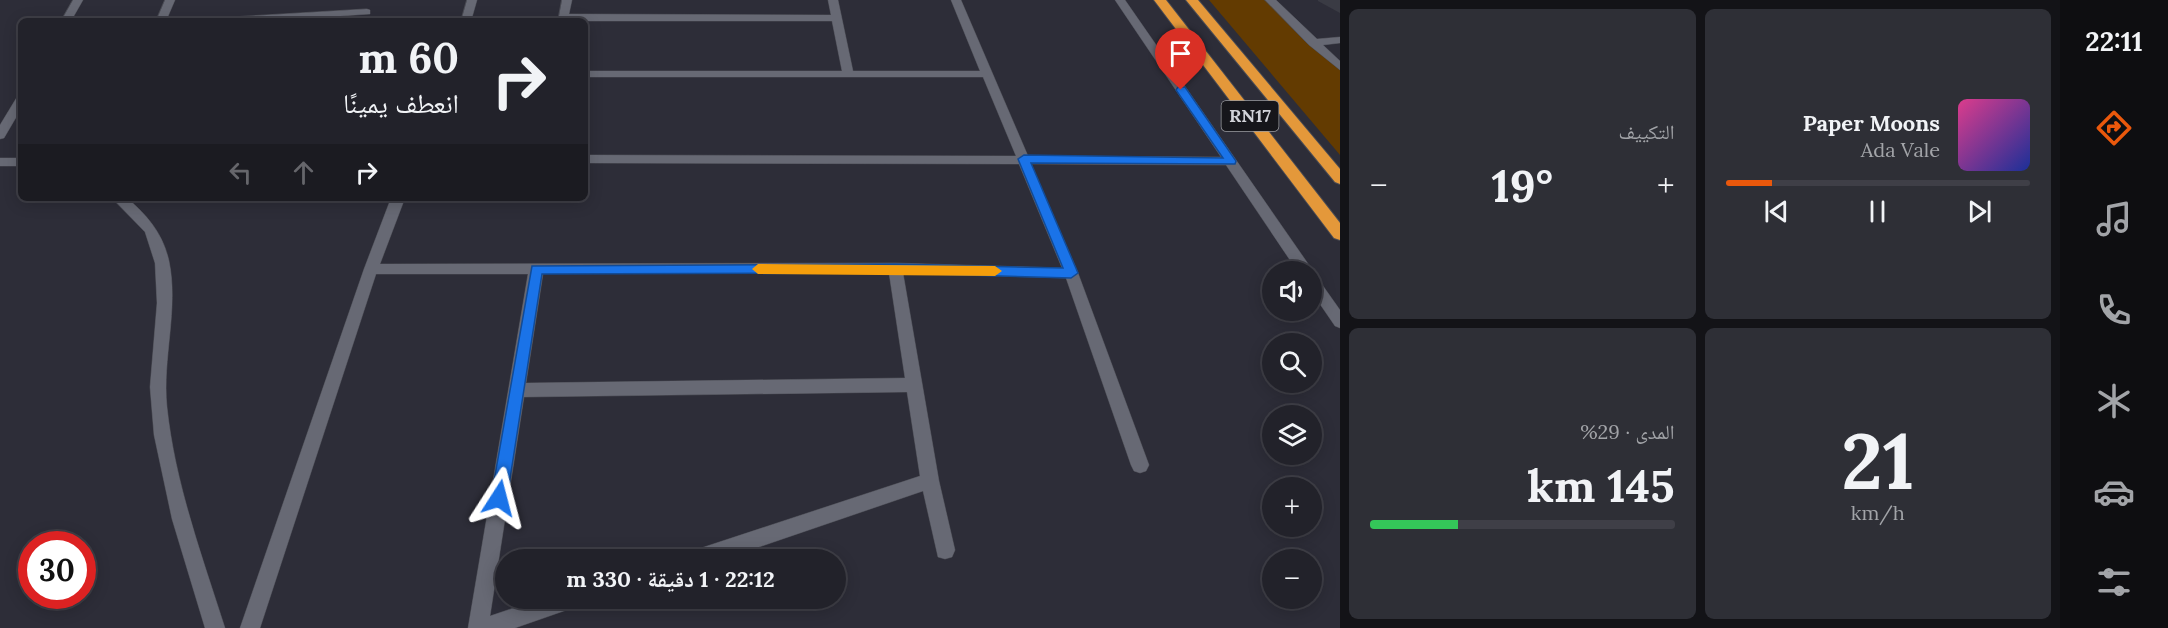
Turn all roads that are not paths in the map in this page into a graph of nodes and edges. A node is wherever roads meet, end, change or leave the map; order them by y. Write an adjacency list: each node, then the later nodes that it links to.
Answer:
1 (78, 0): 13 (street)
2 (170, 0): 14 (street)
3 (374, 0): 12 (street)
4 (472, 0): 16 (street)
5 (567, 0): 17 (street)
6 (833, 0): 18 (street)
7 (956, 0): 25 (street)
8 (1120, 0): 30 (street)
9 (1160, 0): 36 (highway, RN17)
10 (1192, 0): 33 (highway, RN17)
11 (1270, 0): 21 (street)
12 (365, 17): 15 (street)
13 (68, 18)
14 (163, 18)
15 (328, 18)
16 (467, 18)
17 (563, 18)
18 (837, 18): 19 (street); 24 (street)
19 (588, 19)
20 (1340, 40): 21 (street)
21 (1313, 43): 22 (street)
22 (1340, 67)
23 (588, 74): 24 (street)
24 (848, 74): 25 (street)
25 (986, 74): 29 (street)
26 (18, 104): 27 (street)
27 (0, 135)
28 (588, 159): 29 (street)
29 (1024, 159): 30 (street); 41 (street)
30 (1231, 161): 37 (street)
31 (0, 162): 32 (street)
32 (18, 162)
33 (1340, 180)
34 (122, 201): 51 (street)
35 (397, 201): 39 (street)
36 (1340, 234)
37 (1299, 261)
38 (895, 268): 40 (street); 41 (street); 44 (street)
39 (371, 269): 40 (street); 52 (street)
40 (536, 270): 45 (street)
41 (1071, 273): 46 (street)
42 (1322, 296): 43 (street)
43 (1340, 322)
44 (913, 385): 45 (street); 47 (street)
45 (517, 390): 53 (street)
46 (1140, 465)
47 (930, 481): 48 (street); 49 (street)
48 (725, 549)
49 (945, 550)
50 (541, 609): 54 (street)
51 (215, 628)
52 (250, 628)
53 (478, 628)
54 (485, 628)

